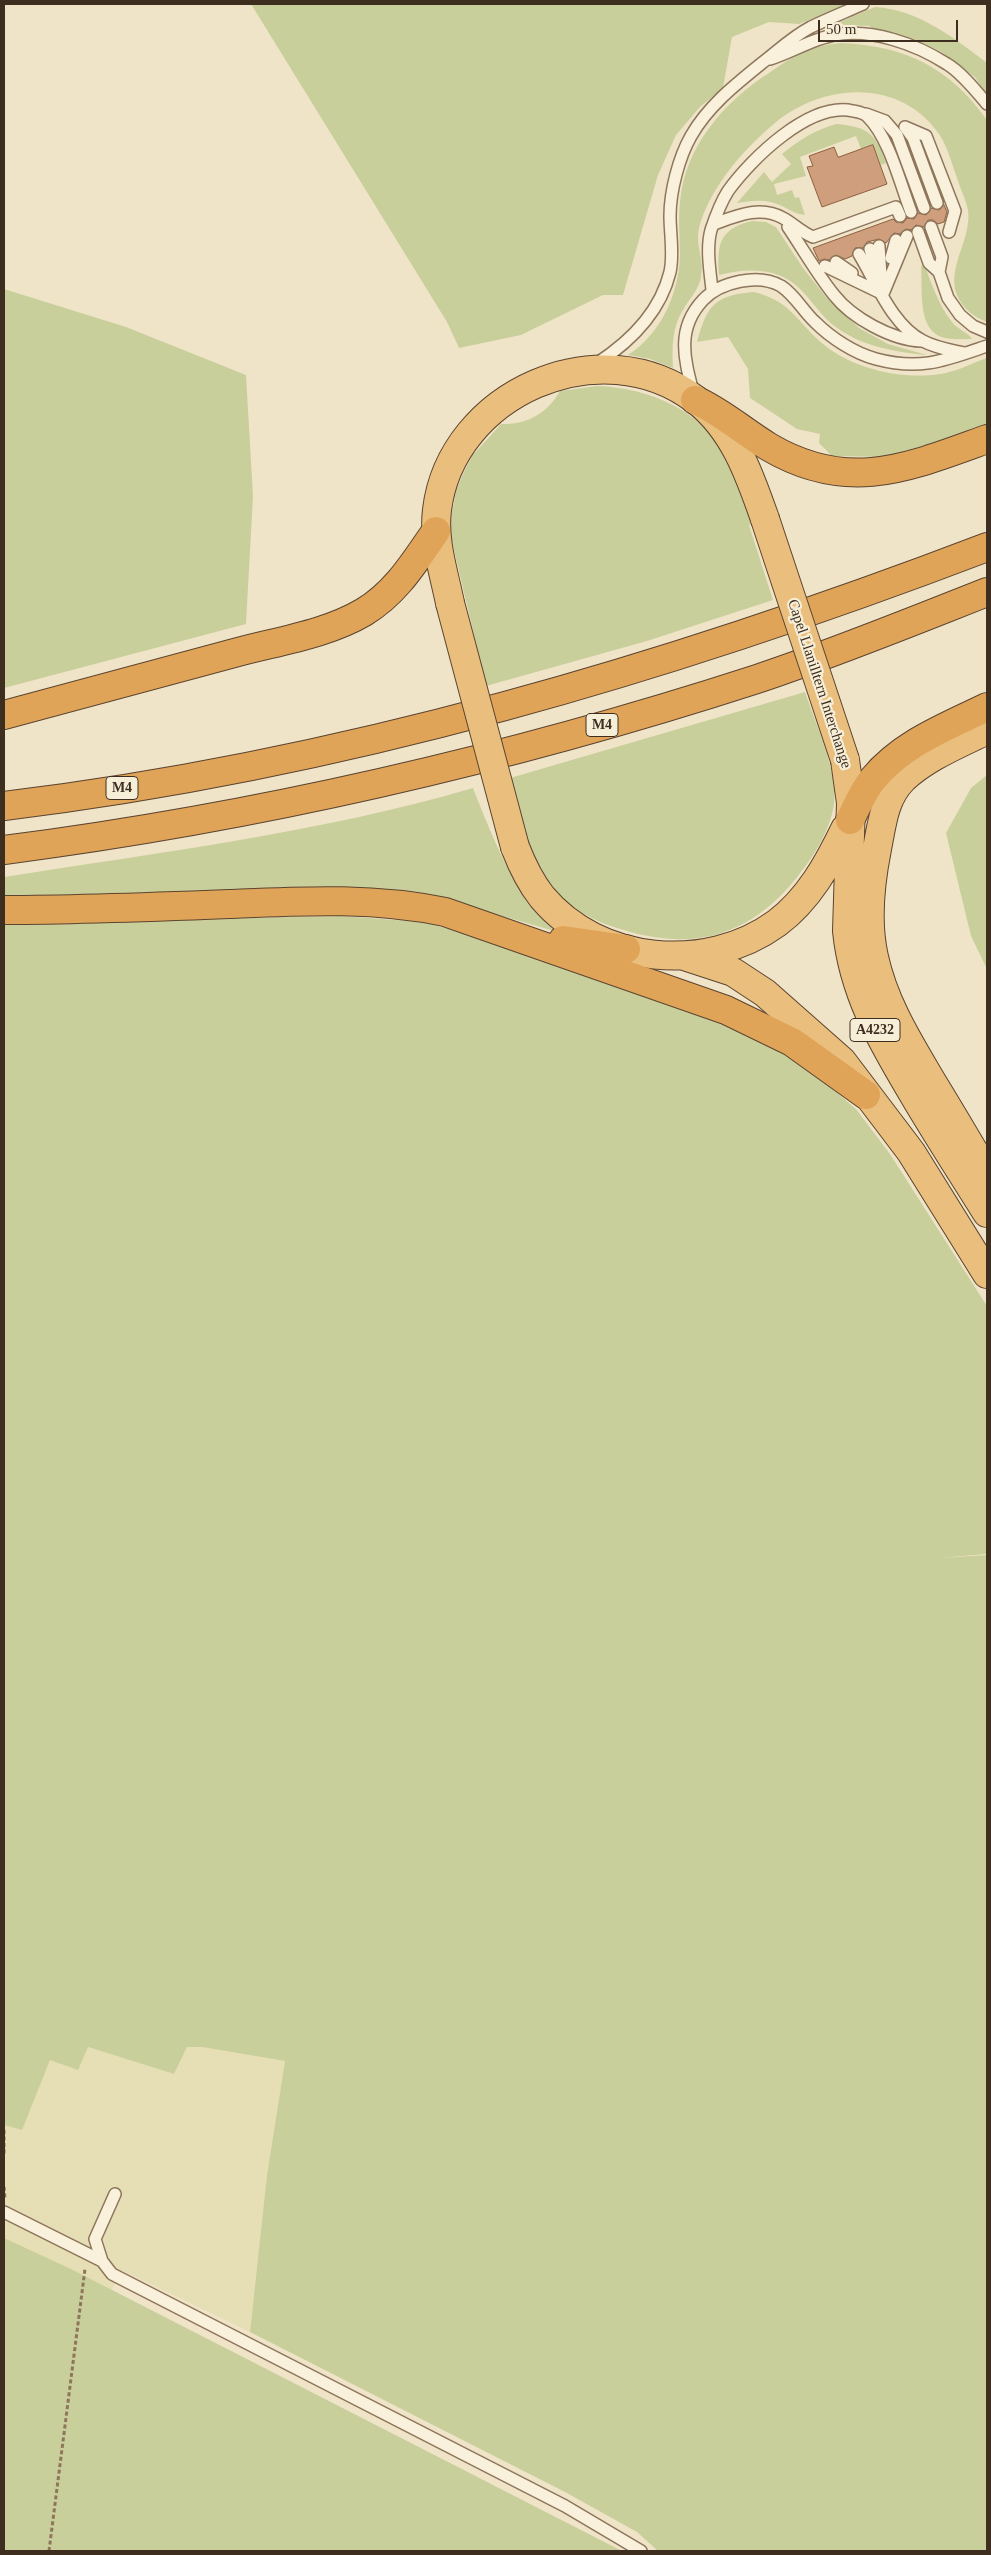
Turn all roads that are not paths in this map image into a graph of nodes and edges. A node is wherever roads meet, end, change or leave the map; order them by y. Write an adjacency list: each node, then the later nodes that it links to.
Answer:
1 (863, 4): 2 (lane)
2 (764, 62): 3 (lane); 22 (lane)
3 (987, 104)
4 (866, 114): 5 (lane); 9 (lane); 10 (lane)
5 (886, 121): 6 (lane); 8 (lane)
6 (905, 127): 7 (lane); 13 (lane)
7 (937, 203)
8 (924, 208)
9 (782, 218): 10 (lane); 19 (lane)
10 (714, 224): 16 (lane)
11 (931, 227): 13 (lane)
12 (875, 248): 15 (lane); 17 (lane); 17 (lane); 17 (lane); 17 (lane); 17 (lane)
13 (942, 257): 15 (lane)
14 (825, 266): 17 (lane)
15 (939, 272): 18 (lane)
16 (712, 290): 21 (lane); 23 (lane)
17 (883, 294): 19 (lane)
18 (987, 332)
19 (921, 341): 21 (lane)
20 (987, 346): 21 (lane)
21 (966, 353)
22 (586, 370): 23 (highway, Capel Llanilltern Interchange); 25 (highway, Capel Llanilltern Interchange)
23 (695, 400): 24 (highway); 32 (highway, Capel Llanilltern Interchange, bridge)
24 (987, 439)
25 (436, 531): 29 (highway); 36 (highway, Capel Llanilltern Interchange, bridge)
26 (987, 547): 31 (highway, M4)
27 (987, 592): 33 (highway, M4)
28 (987, 708): 32 (highway)
29 (4, 715)
30 (987, 730): 39 (highway)
31 (4, 806)
32 (850, 820): 37 (highway, Capel Llanilltern Interchange); 40 (highway, A4232)
33 (4, 850)
34 (4, 910): 35 (highway)
35 (474, 920): 36 (highway); 38 (highway)
36 (626, 949): 37 (highway, Capel Llanilltern Interchange)
37 (684, 956): 38 (highway, A4232)
38 (866, 1095): 41 (highway, A4232)
39 (987, 1174)
40 (987, 1213)
41 (987, 1274)
42 (115, 2194): 44 (lane)
43 (4, 2212): 44 (lane)
44 (102, 2261): 45 (lane)
45 (641, 2551)

